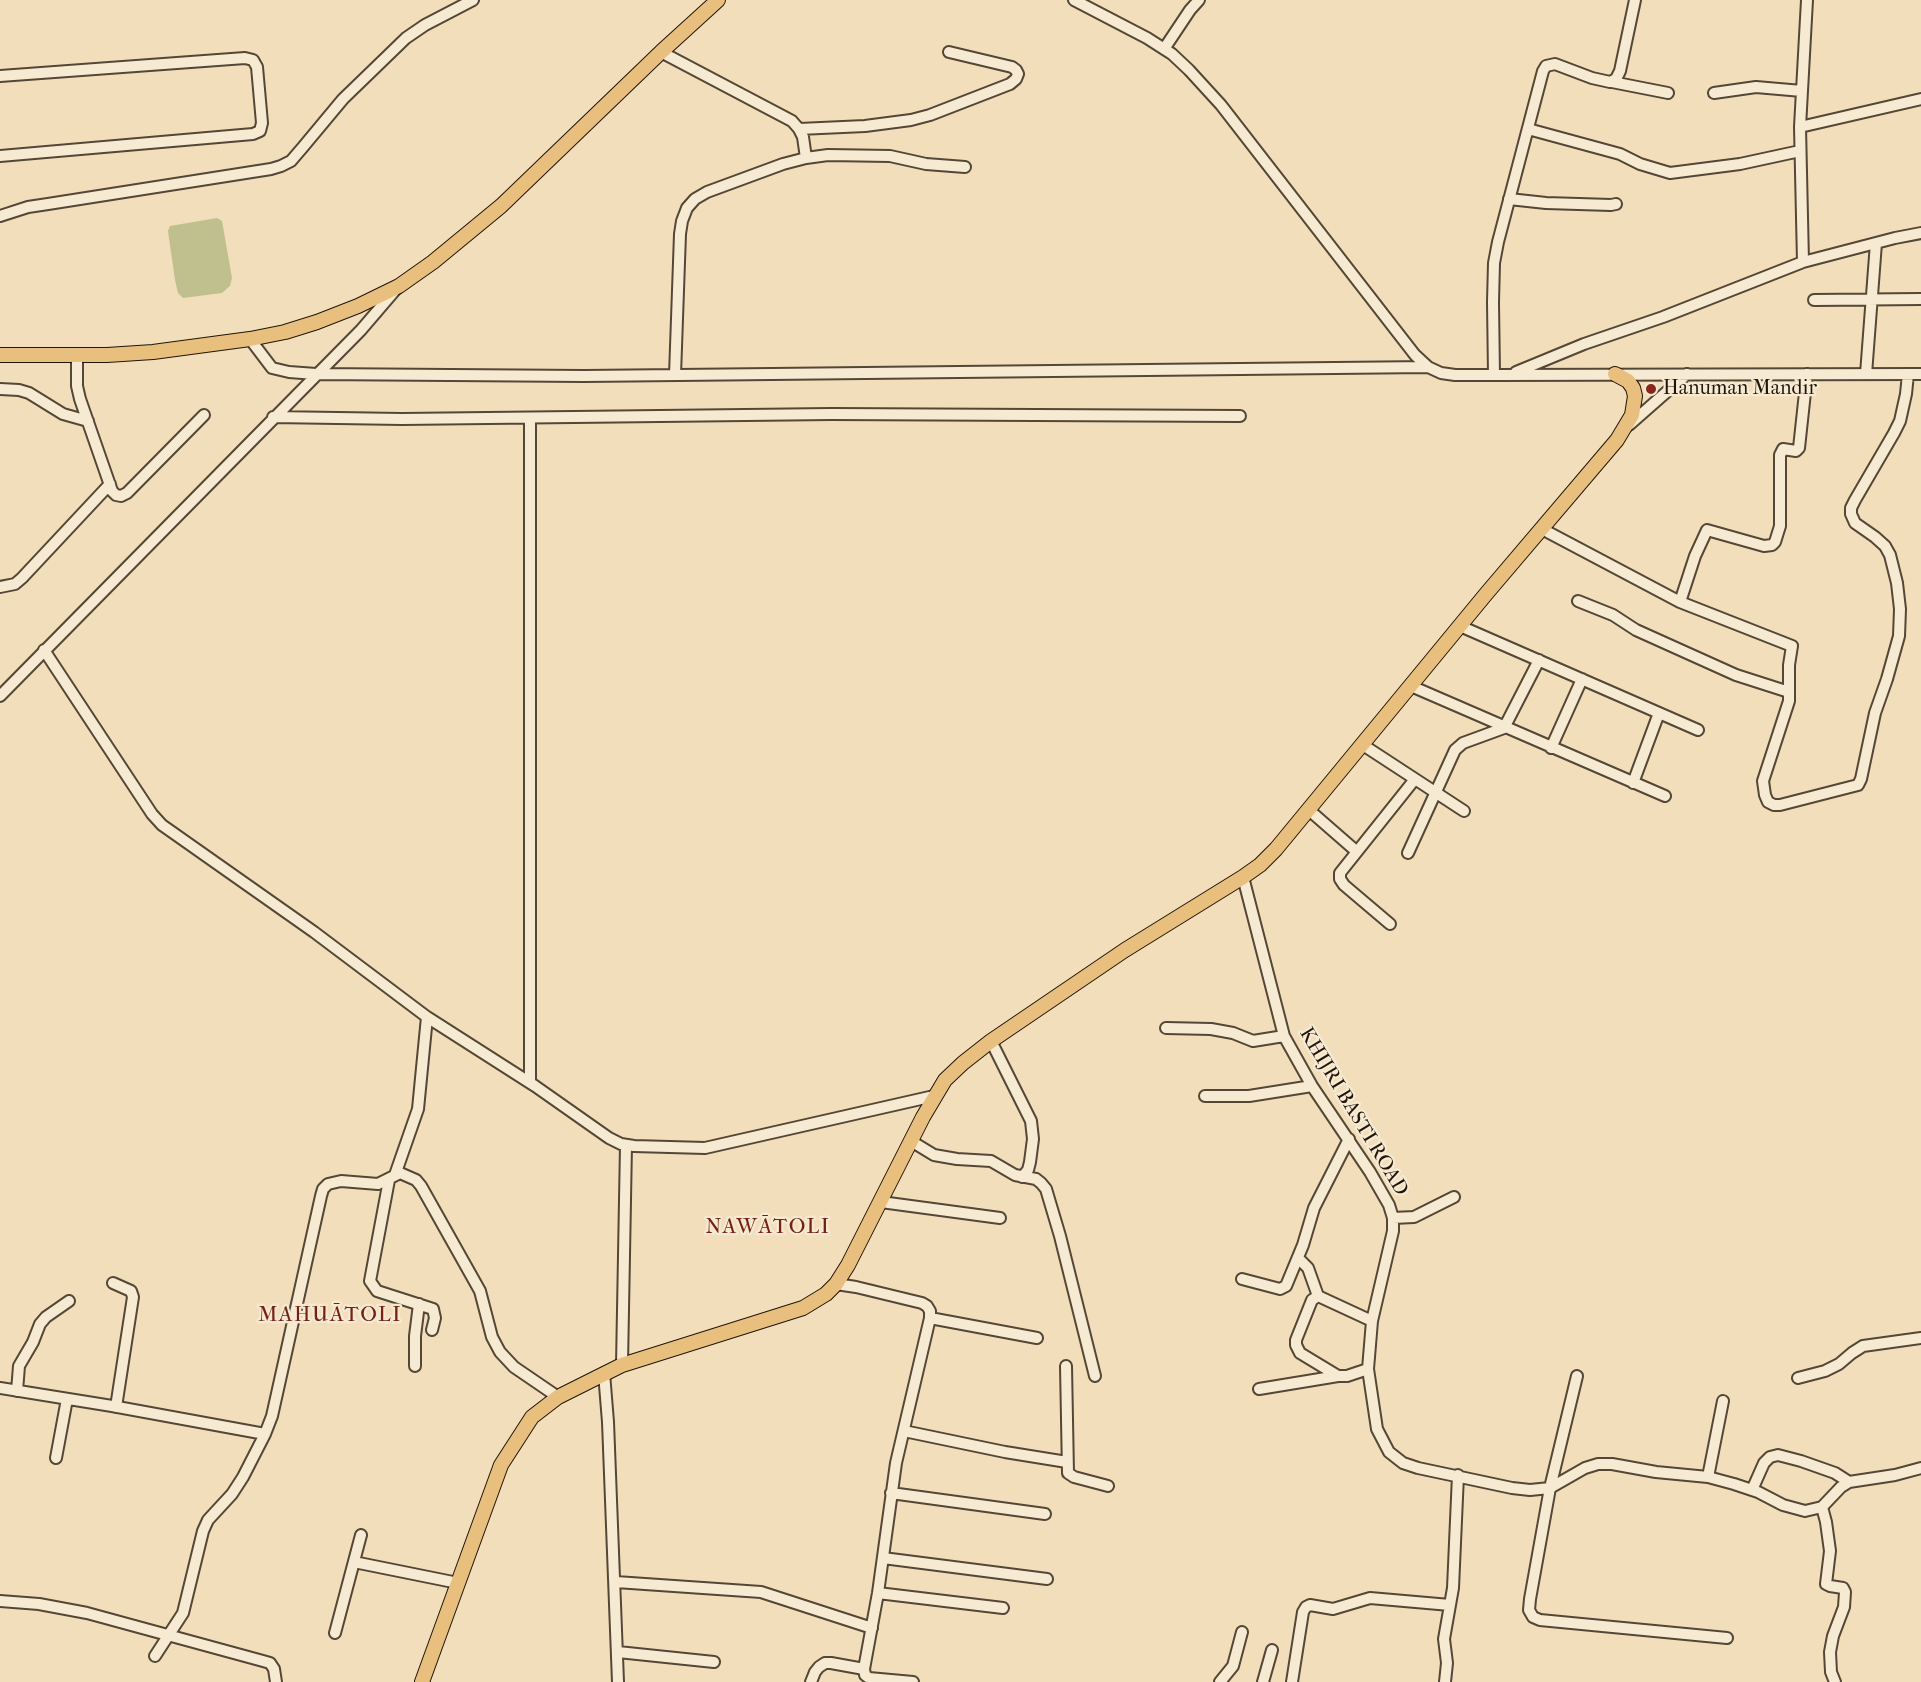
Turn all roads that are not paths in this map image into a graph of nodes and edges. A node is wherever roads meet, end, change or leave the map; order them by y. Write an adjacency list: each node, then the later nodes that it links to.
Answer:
1 (473, 0): 25 (street)
2 (1074, 0): 7 (street)
3 (1199, 0): 7 (street)
4 (1635, 0): 11 (street)
5 (1807, 0): 12 (street)
6 (716, 1): 8 (main road)
7 (1164, 49): 36 (street)
8 (661, 52): 17 (street); 29 (main road)
9 (949, 52): 17 (street)
10 (0, 76): 20 (street)
11 (1612, 82): 13 (street); 18 (street)
12 (1802, 90): 14 (street); 16 (street)
13 (1668, 93)
14 (1713, 93)
15 (1921, 99): 16 (street)
16 (1800, 127): 19 (street)
17 (800, 129): 21 (street)
18 (1528, 129): 19 (street); 23 (street)
19 (1800, 151): 28 (street)
20 (0, 156)
21 (806, 158): 22 (street); 44 (street)
22 (965, 166)
23 (1509, 199): 24 (street); 45 (street)
24 (1616, 204)
25 (0, 216)
26 (1921, 233): 27 (street)
27 (1876, 243): 28 (street); 30 (street)
28 (1803, 262): 46 (street)
29 (399, 286): 33 (main road); 37 (street)
30 (1871, 298): 31 (street); 32 (street); 41 (street)
31 (1921, 299)
32 (1814, 300)
33 (250, 339): 35 (main road); 37 (street)
34 (0, 355): 35 (main road)
35 (77, 357): 52 (street)
36 (1428, 367): 44 (street); 45 (street)
37 (316, 374): 44 (street); 50 (street)
38 (1615, 374): 39 (street); 46 (street); 53 (main road)
39 (1687, 374): 40 (street); 53 (street)
40 (1807, 374): 41 (street); 58 (street)
41 (1866, 374): 42 (street)
42 (1908, 374): 43 (street); 64 (street)
43 (1921, 374)
44 (675, 375)
45 (1494, 375): 46 (street)
46 (1510, 375)
47 (0, 389): 52 (street)
48 (204, 415): 54 (street)
49 (1240, 416): 51 (street)
50 (273, 417): 51 (street); 60 (street)
51 (530, 418): 85 (street)
52 (88, 421): 54 (street)
53 (1626, 427): 55 (main road)
54 (110, 484): 56 (street)
55 (1542, 529): 58 (street); 59 (main road)
56 (0, 586)
57 (1578, 601): 64 (street)
58 (1680, 602): 64 (street)
59 (1460, 626): 61 (street); 63 (main road)
60 (44, 650): 65 (street); 81 (street)
61 (1539, 660): 62 (street); 67 (street)
62 (1582, 679): 66 (street); 70 (street)
63 (1411, 686): 67 (street); 69 (main road)
64 (1789, 692)
65 (0, 696)
66 (1659, 713): 68 (street); 72 (street)
67 (1504, 728): 70 (street); 73 (street)
68 (1698, 730)
69 (1363, 745): 71 (street); 75 (main road)
70 (1551, 748): 72 (street)
71 (1415, 779): 73 (street); 77 (street)
72 (1633, 783): 74 (street)
73 (1435, 792): 76 (street); 78 (street)
74 (1665, 796)
75 (1309, 810): 77 (street); 79 (main road)
76 (1464, 811)
77 (1356, 851): 80 (street)
78 (1408, 853)
79 (1244, 877): 83 (street, KHIJRI BASTI ROAD); 84 (main road)
80 (1390, 924)
81 (427, 1017): 85 (street); 92 (street)
82 (1166, 1028): 83 (street)
83 (1284, 1036): 86 (street, KHIJRI BASTI ROAD)
84 (991, 1041): 87 (main road); 93 (street)
85 (530, 1082): 91 (street)
86 (1312, 1086): 88 (street); 89 (street, KHIJRI BASTI ROAD)
87 (934, 1096): 90 (main road); 91 (street)
88 (1205, 1096)
89 (1349, 1139): 97 (street, KHIJRI BASTI ROAD); 98 (street)
90 (911, 1141): 93 (street); 95 (main road)
91 (626, 1145): 110 (street)
92 (392, 1177): 104 (street); 122 (street); 127 (street)
93 (1022, 1177): 115 (street)
94 (1455, 1197): 97 (street)
95 (881, 1202): 96 (street); 101 (main road)
96 (1000, 1218)
97 (1393, 1218): 106 (street, KHIJRI BASTI ROAD)
98 (1298, 1258): 99 (street); 102 (street)
99 (1242, 1279)
100 (114, 1283): 125 (street)
101 (836, 1284): 105 (street); 110 (main road)
102 (1318, 1296): 106 (street); 116 (street)
103 (69, 1301): 121 (street)
104 (418, 1304): 107 (street); 111 (street)
105 (930, 1318): 108 (street); 126 (street)
106 (1372, 1321): 113 (street, KHIJRI BASTI ROAD)
107 (432, 1330)
108 (1037, 1338)
109 (1921, 1338): 118 (street)
110 (622, 1365): 114 (main road)
111 (415, 1366)
112 (1066, 1366): 129 (street)
113 (1368, 1369): 116 (street); 131 (street, KHIJRI BASTI ROAD)
114 (604, 1373): 122 (main road); 144 (street)
115 (1095, 1376)
116 (1338, 1376): 120 (street)
117 (1578, 1376): 135 (street)
118 (1798, 1378)
119 (0, 1388): 121 (street)
120 (1258, 1389)
121 (17, 1391): 123 (street)
122 (558, 1397): 145 (main road)
123 (67, 1399): 125 (street); 128 (street)
124 (1723, 1401): 132 (street)
125 (116, 1407): 127 (street)
126 (904, 1431): 129 (street); 137 (street)
127 (265, 1434): 153 (street)
128 (56, 1458)
129 (1067, 1462): 134 (street)
130 (1919, 1469): 133 (street)
131 (1458, 1475): 135 (street, KHIJRI BASTI ROAD); 148 (street)
132 (1708, 1477): 135 (street, KHIJRI BASTI ROAD); 136 (street, KHIJRI BASTI ROAD)
133 (1849, 1482): 136 (street); 138 (street)
134 (1108, 1486)
135 (1550, 1488): 154 (street)
136 (1752, 1490): 138 (street, KHIJRI BASTI ROAD)
137 (891, 1493): 139 (street); 141 (street)
138 (1821, 1507): 169 (street)
139 (1046, 1515)
140 (361, 1535): 142 (street)
141 (883, 1558): 143 (street); 146 (street)
142 (354, 1562): 145 (street); 152 (street)
143 (1047, 1579)
144 (616, 1582): 150 (street); 156 (street)
145 (458, 1583): 161 (main road)
146 (878, 1593): 149 (street); 150 (street)
147 (0, 1601): 153 (street)
148 (1450, 1605): 167 (street); 168 (street)
149 (1003, 1608)
150 (872, 1628): 159 (street)
151 (1242, 1632): 165 (street)
152 (335, 1634)
153 (170, 1635): 157 (street); 160 (street)
154 (1727, 1638)
155 (1272, 1650): 166 (street)
156 (618, 1652): 158 (street); 162 (street)
157 (155, 1656)
158 (714, 1662)
159 (864, 1669): 163 (street); 164 (street)
160 (276, 1682)
161 (422, 1682)
162 (618, 1682)
163 (811, 1682)
164 (914, 1682)
165 (1220, 1682)
166 (1263, 1682)
167 (1292, 1682)
168 (1445, 1682)
169 (1835, 1682)

